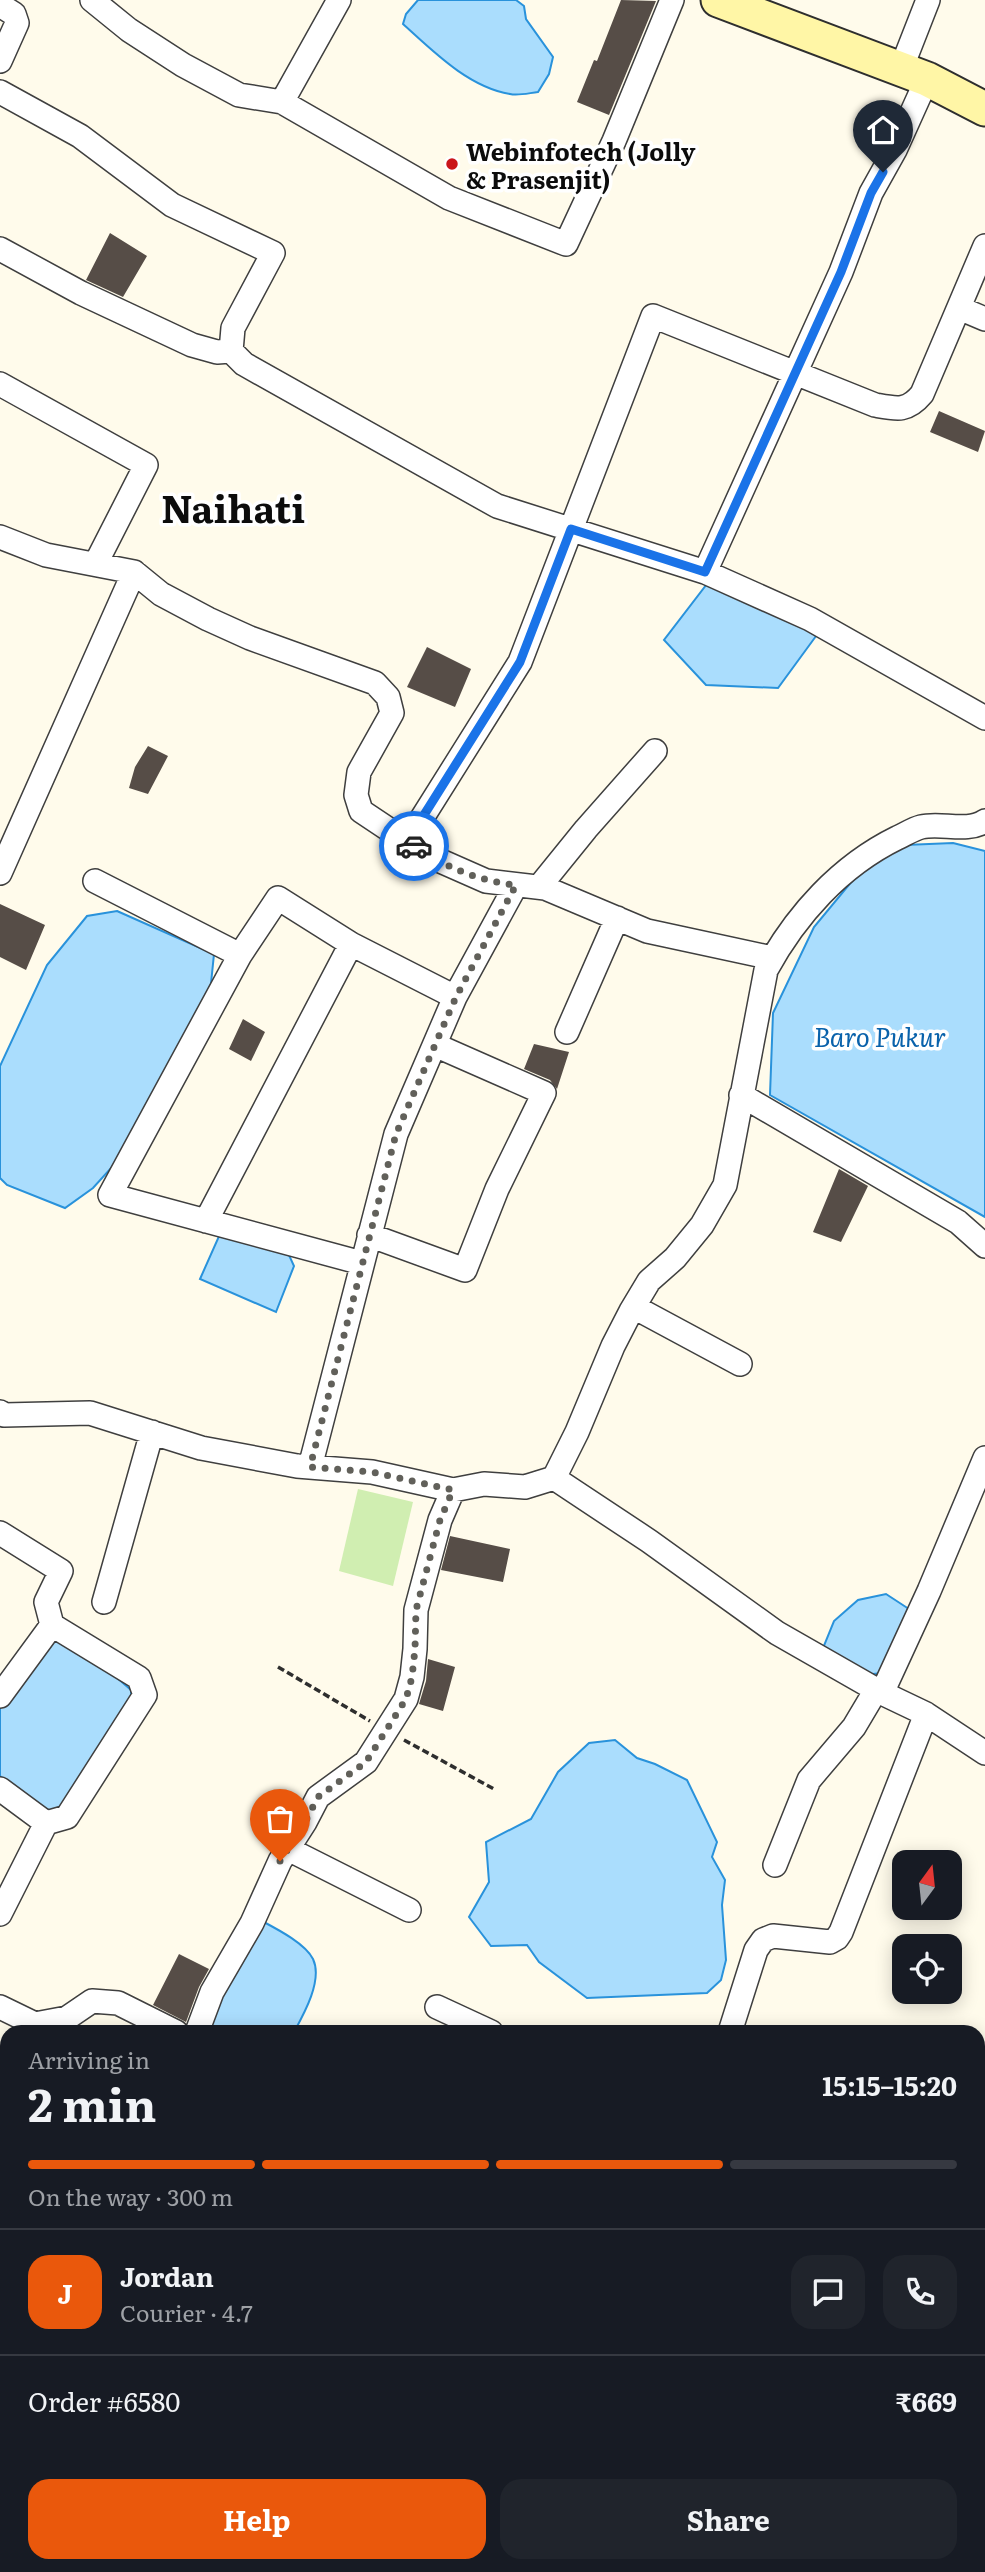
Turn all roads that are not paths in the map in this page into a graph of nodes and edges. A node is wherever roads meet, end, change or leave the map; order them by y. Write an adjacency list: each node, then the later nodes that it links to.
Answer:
1 (92, 0): 10 (street)
2 (339, 0): 10 (street)
3 (672, 0): 10 (street)
4 (719, 0): 8 (main road)
5 (928, 0): 8 (street)
6 (0, 5): 7 (street)
7 (0, 61)
8 (914, 74): 11 (main road); 17 (street)
9 (0, 92): 16 (street)
10 (282, 102)
11 (985, 109)
12 (985, 246): 14 (street)
13 (0, 250): 16 (street)
14 (959, 308): 15 (street); 17 (street)
15 (985, 319)
16 (231, 351): 19 (street)
17 (794, 371): 19 (street); 23 (street)
18 (0, 384): 21 (street)
19 (571, 529): 23 (street); 27 (street)
20 (0, 537): 21 (street)
21 (96, 563): 22 (street)
22 (134, 572): 27 (street); 28 (street)
23 (705, 572): 24 (street)
24 (985, 718)
25 (655, 751): 31 (street)
26 (985, 821): 35 (street)
27 (407, 842): 30 (street)
28 (0, 873)
29 (95, 881): 34 (street)
30 (516, 885): 31 (street); 36 (street)
31 (539, 887): 32 (street)
32 (617, 918): 35 (street); 37 (street)
33 (351, 944): 34 (street); 36 (street); 40 (street)
34 (240, 955): 40 (street)
35 (772, 958): 39 (street)
36 (456, 997): 38 (street)
37 (567, 1032)
38 (435, 1045): 41 (street); 41 (street)
39 (741, 1095): 42 (street); 44 (street)
40 (205, 1221): 43 (street)
41 (369, 1235): 43 (street)
42 (985, 1246)
43 (362, 1263): 49 (street)
44 (634, 1307): 45 (street); 50 (street)
45 (740, 1364)
46 (1, 1421): 47 (street)
47 (152, 1432): 49 (street); 53 (street)
48 (985, 1458): 55 (street)
49 (310, 1467): 51 (street)
50 (554, 1478): 51 (street); 55 (street)
51 (453, 1490): 61 (street)
52 (0, 1533): 54 (street)
53 (104, 1602)
54 (52, 1625): 56 (street); 60 (street)
55 (879, 1692): 57 (street); 62 (street)
56 (0, 1696)
57 (926, 1714): 58 (street); 70 (street)
58 (985, 1754)
59 (0, 1789): 60 (street)
60 (47, 1823): 64 (street)
61 (288, 1849): 63 (street); 68 (street)
62 (775, 1865)
63 (409, 1910)
64 (0, 1914)
65 (0, 2007): 67 (street)
66 (437, 2007): 69 (street)
67 (162, 2025)
68 (200, 2025)
69 (476, 2025)
70 (732, 2025)

